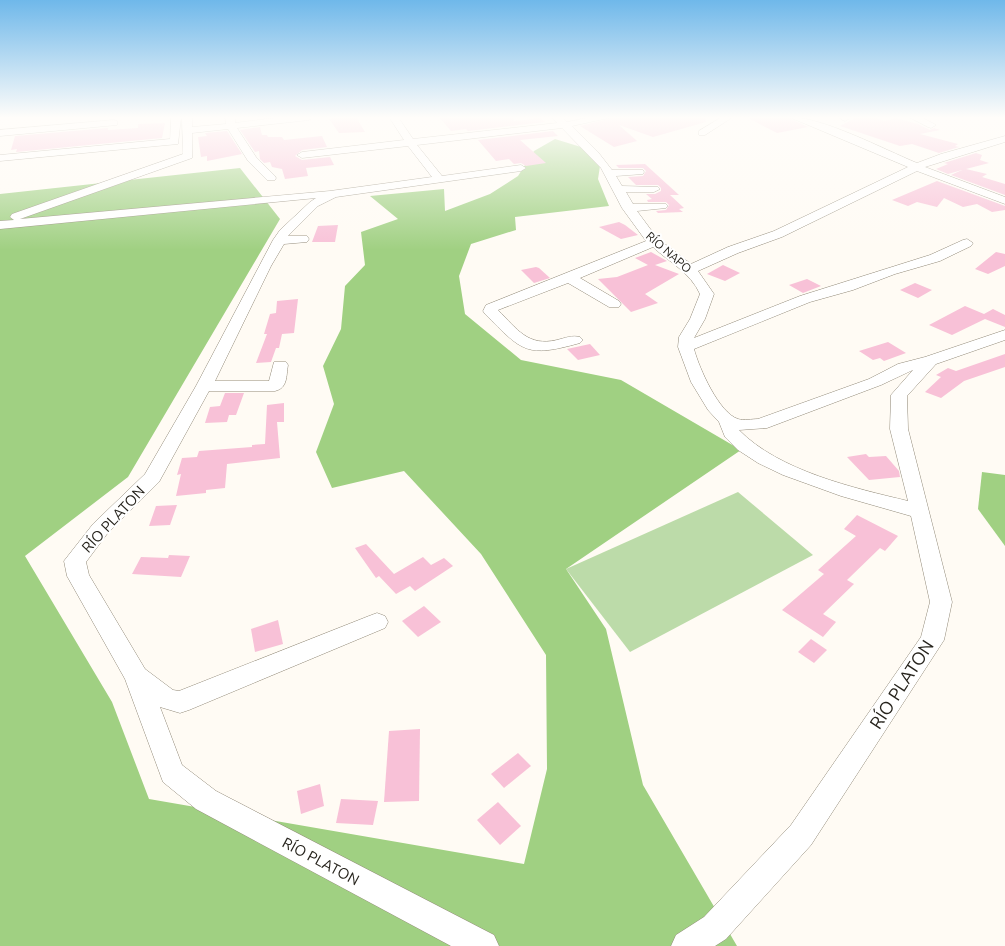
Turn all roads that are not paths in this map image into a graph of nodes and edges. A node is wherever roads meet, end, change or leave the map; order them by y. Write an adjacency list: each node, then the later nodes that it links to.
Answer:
1 (173, 161): 19 (street)
2 (254, 161): 11 (street)
3 (425, 161): 12 (street)
4 (599, 161): 10 (street, RÍO NAPO)
5 (903, 161): 7 (street)
6 (931, 161): 7 (street)
7 (916, 167): 16 (street); 24 (street)
8 (521, 168): 12 (street, RÍO PLATON)
9 (639, 172): 10 (street)
10 (608, 173): 13 (street, RÍO NAPO)
11 (271, 178)
12 (438, 178): 15 (street, RÍO PLATON)
13 (618, 189): 14 (street); 18 (street, RÍO NAPO)
14 (654, 189)
15 (333, 194): 19 (street); 21 (street, RÍO PLATON)
16 (1005, 201)
17 (662, 206): 18 (street)
18 (628, 208): 22 (street, RÍO NAPO)
19 (0, 224)
20 (303, 239): 21 (street)
21 (279, 240): 32 (street, RÍO PLATON)
22 (654, 242): 24 (street, RÍO NAPO); 25 (street)
23 (968, 244): 29 (street)
24 (691, 269): 29 (street, RÍO NAPO)
25 (569, 278): 26 (street); 28 (street)
26 (614, 304)
27 (1005, 335): 30 (street, RÍO PLATON)
28 (575, 340)
29 (686, 347): 33 (street)
30 (930, 361): 33 (street); 34 (street, RÍO PLATON)
31 (280, 365): 32 (street)
32 (204, 386): 36 (street, RÍO PLATON)
33 (728, 422): 34 (street)
34 (920, 511): 38 (street, RÍO PLATON)
35 (377, 622): 36 (street)
36 (136, 676): 37 (street, RÍO PLATON)
37 (483, 946)
38 (687, 946)

